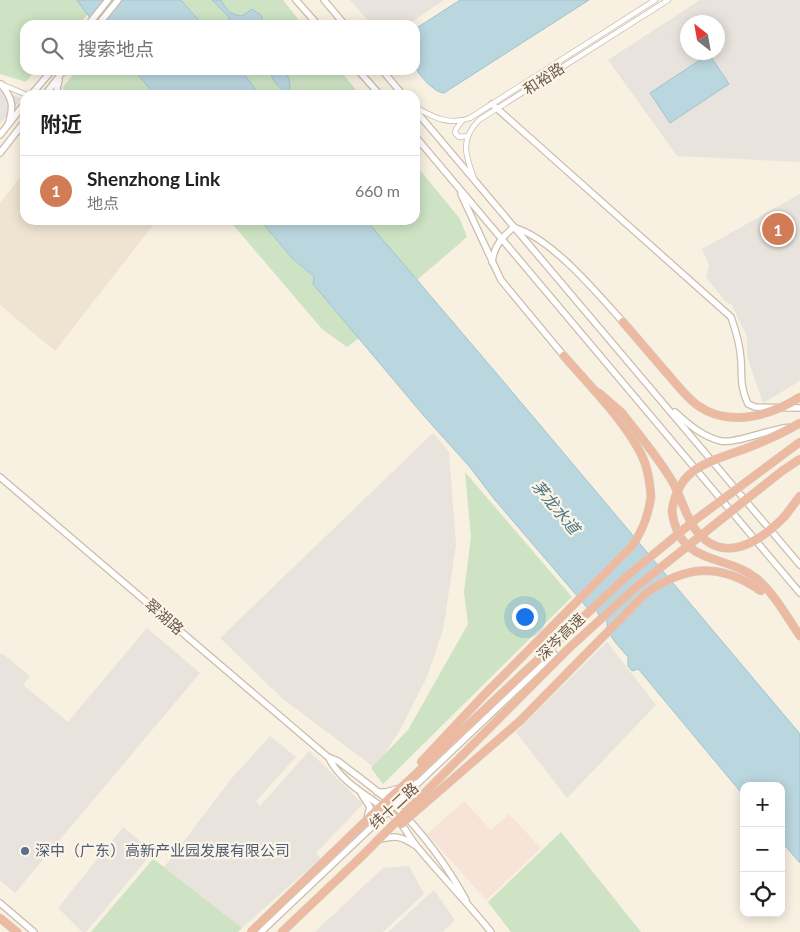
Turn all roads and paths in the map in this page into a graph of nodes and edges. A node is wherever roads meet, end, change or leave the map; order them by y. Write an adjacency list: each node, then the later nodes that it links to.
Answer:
1 (108, 0): 7 (street)
2 (118, 0): 8 (street)
3 (296, 0): 9 (street)
4 (324, 0): 10 (street)
5 (655, 0): 22 (street, 和裕路)
6 (668, 0): 24 (street, 和裕路)
7 (92, 20)
8 (102, 20)
9 (314, 20)
10 (341, 20)
11 (48, 75): 16 (street)
12 (362, 75): 19 (street)
13 (386, 75): 20 (street)
14 (60, 76): 17 (street); 18 (street)
15 (1, 84): 21 (street); 28 (street)
16 (35, 90)
17 (49, 90)
18 (57, 90)
19 (376, 90)
20 (399, 90)
21 (20, 92)
22 (492, 104): 24 (street); 27 (street, 和裕路)
23 (20, 109): 28 (street)
24 (498, 109): 31 (street, 和裕路); 44 (street)
25 (420, 110): 27 (street)
26 (420, 114): 34 (street)
27 (462, 121): 31 (street)
28 (8, 125): 30 (street)
29 (20, 127): 33 (street)
30 (0, 135)
31 (468, 136): 34 (street)
32 (420, 142): 35 (street)
33 (0, 153)
34 (476, 184): 36 (street)
35 (457, 186): 37 (street); 38 (street)
36 (514, 227): 37 (street); 39 (street); 43 (street)
37 (501, 239): 38 (street); 52 (street)
38 (492, 263): 40 (street)
39 (623, 322): 42 (highway, bridge)
40 (564, 356): 41 (highway)
41 (586, 382): 49 (highway, bridge); 64 (highway, bridge)
42 (800, 397)
43 (661, 399): 45 (street); 50 (street)
44 (800, 408)
45 (800, 424): 51 (highway, bridge)
46 (800, 442): 64 (highway, 深岑高速, bridge)
47 (800, 458): 70 (highway, 深岑高速, bridge)
48 (0, 476): 56 (street, 翠湖路)
49 (800, 496)
50 (800, 565)
51 (763, 590): 53 (highway); 70 (highway, bridge)
52 (800, 593)
53 (800, 636)
54 (554, 654): 55 (street, 纬十二路)
55 (528, 679): 57 (street); 58 (street, 纬十二路)
56 (328, 757): 59 (street, 翠湖路); 60 (street, 翠湖路)
57 (441, 776): 63 (street); 66 (street)
58 (419, 783): 60 (street); 61 (street, 纬十二路)
59 (359, 791): 62 (street, 翠湖路); 67 (street)
60 (377, 792): 61 (street, 翠湖路)
61 (395, 806): 62 (street, 纬十二路); 63 (street, 翠湖路)
62 (388, 812): 65 (street, 翠湖路); 67 (street, 纬十二路)
63 (402, 814): 65 (street); 66 (street, 翠湖路)
64 (371, 816): 78 (highway, bridge)
65 (397, 819): 68 (street); 69 (street, 翠湖路)
66 (421, 836): 71 (street, 翠湖路)
67 (361, 837): 79 (street, 纬十二路)
68 (374, 841): 69 (street); 80 (street)
69 (417, 847): 71 (street, 翠湖路)
70 (361, 857): 80 (highway)
71 (466, 900): 81 (street, 翠湖路)
72 (0, 903): 75 (street)
73 (0, 909): 75 (street)
74 (0, 918): 76 (highway)
75 (18, 919): 77 (street)
76 (17, 932)
77 (34, 932)
78 (251, 932)
79 (261, 932)
80 (281, 932)
81 (491, 932)

